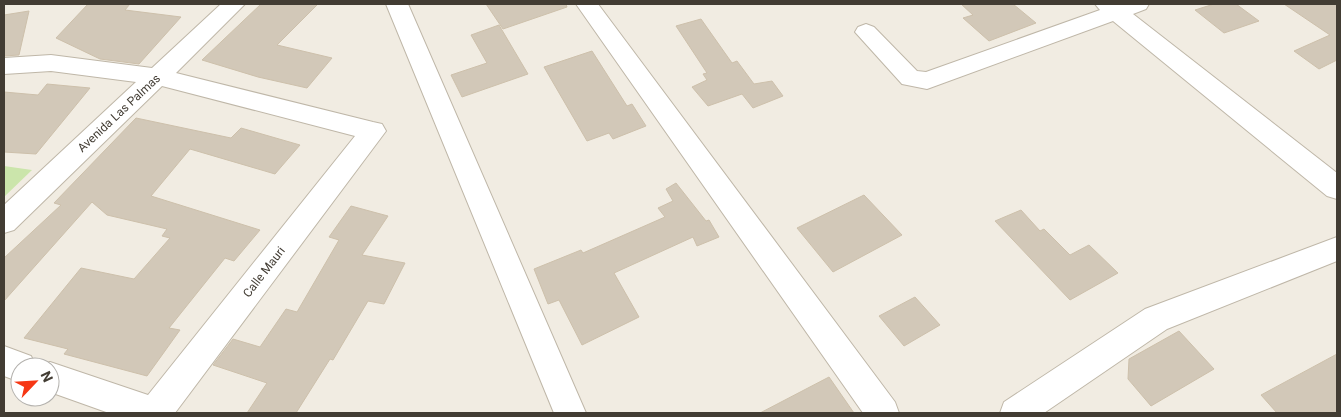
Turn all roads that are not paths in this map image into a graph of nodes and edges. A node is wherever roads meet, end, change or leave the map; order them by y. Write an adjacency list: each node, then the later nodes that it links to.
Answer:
1 (234, 4): 7 (street, Avenida Las Palmas)
2 (397, 4): 13 (street)
3 (587, 4): 14 (street)
4 (1120, 6): 5 (street); 8 (street)
5 (866, 32)
6 (4, 66): 7 (street)
7 (158, 77): 9 (street, Avenida Las Palmas); 12 (street, Calle Mauri)
8 (1337, 188)
9 (4, 222)
10 (1337, 249): 15 (street)
11 (60, 380): 12 (street)
12 (154, 413)
13 (570, 413)
14 (883, 413)
15 (1016, 413)

